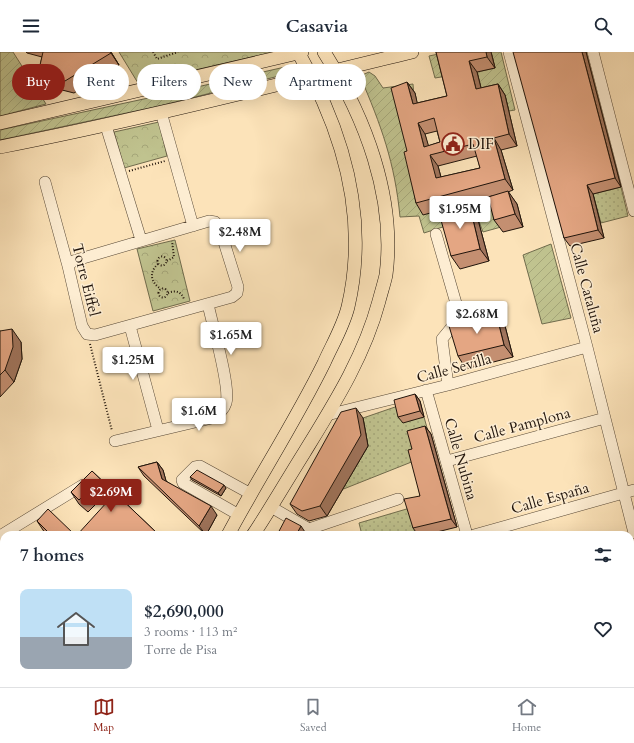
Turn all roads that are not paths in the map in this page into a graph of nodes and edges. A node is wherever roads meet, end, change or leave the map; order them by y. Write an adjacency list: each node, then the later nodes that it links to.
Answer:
1 (299, 52): 6 (main road); 13 (main road)
2 (324, 52): 7 (main road)
3 (412, 52): 8 (main road)
4 (509, 52): 24 (street, Calle Cataluña)
5 (593, 52): 17 (street)
6 (305, 64)
7 (331, 64)
8 (361, 64)
9 (275, 86): 12 (main road)
10 (322, 100): 34 (main road)
11 (350, 100): 27 (main road)
12 (161, 112): 14 (main road); 18 (street)
13 (0, 122)
14 (106, 126): 15 (main road); 20 (street)
15 (0, 147)
16 (45, 182): 21 (street, Torre Eiffel)
17 (634, 211)
18 (193, 226): 20 (street, Torre Eiffel); 22 (street, Torre Eiffel)
19 (436, 234): 25 (street)
20 (140, 240): 21 (street, Torre Eiffel)
21 (68, 266): 23 (street, Torre Eiffel)
22 (208, 304): 23 (street, Torre Eiffel); 29 (street)
23 (130, 326): 29 (street)
24 (588, 347): 25 (street, Calle Sevilla); 28 (street, Calle Cataluña)
25 (448, 385): 26 (street, Calle Sevilla)
26 (426, 390): 27 (street, Calle Sevilla); 31 (street, Calle Nubina)
27 (327, 415): 36 (main road)
28 (605, 418): 31 (street, Calle Pamplona); 33 (street, Calle Cataluña)
29 (158, 430): 30 (street)
30 (115, 441)
31 (447, 460): 40 (street, Calle Nubina)
32 (88, 481): 38 (street)
33 (629, 491): 41 (street, Calle España); 42 (street, Calle Cataluña)
34 (251, 494): 37 (main road); 37 (street)
35 (398, 499): 36 (street)
36 (271, 506): 39 (main road)
37 (233, 525)
38 (8, 531)
39 (257, 531)
40 (466, 531)
41 (488, 531)
42 (634, 531)

